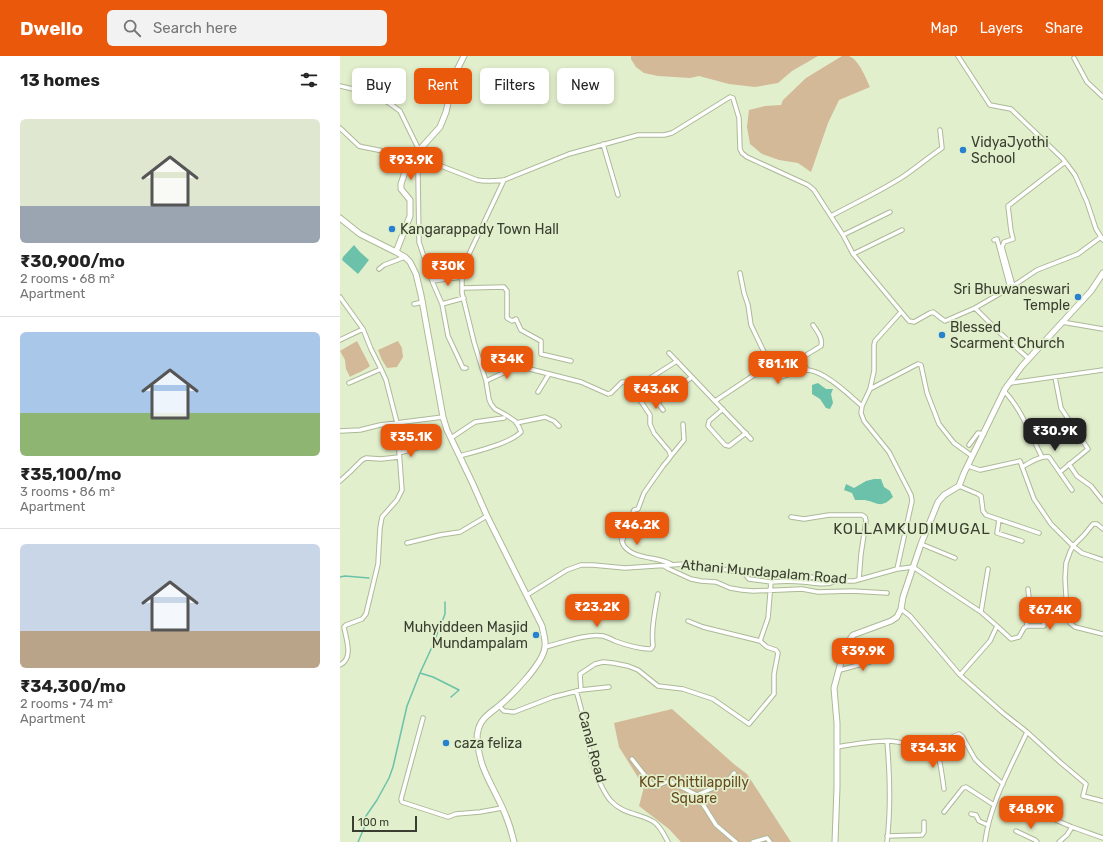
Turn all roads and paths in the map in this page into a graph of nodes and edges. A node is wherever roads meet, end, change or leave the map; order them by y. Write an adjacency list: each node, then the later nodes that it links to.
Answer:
1 (464, 56): 9 (street)
2 (958, 56): 11 (street)
3 (1074, 58): 5 (street)
4 (340, 86): 9 (street)
5 (1103, 97)
6 (340, 128): 10 (street)
7 (940, 130): 15 (street)
8 (603, 144): 12 (street); 13 (street); 15 (street)
9 (419, 150): 10 (street)
10 (415, 156): 12 (street); 17 (street); 24 (street)
11 (1065, 162): 21 (street); 23 (street)
12 (504, 180): 30 (street)
13 (618, 195)
14 (890, 212): 20 (street)
15 (831, 216): 20 (street)
16 (340, 218): 24 (street)
17 (418, 229): 19 (street); 31 (street)
18 (902, 230): 25 (street)
19 (446, 232)
20 (843, 236): 25 (street)
21 (1102, 239): 32 (street)
22 (994, 240): 23 (street)
23 (1000, 247): 32 (street)
24 (396, 252): 26 (street)
25 (853, 254): 40 (street)
26 (405, 257): 27 (street); 36 (street)
27 (379, 269)
28 (740, 273): 50 (street)
29 (1103, 273): 41 (street)
30 (462, 277): 31 (street); 33 (street)
31 (432, 282): 38 (street)
32 (1012, 287): 39 (street)
33 (463, 288): 34 (street); 48 (street)
34 (464, 298): 38 (street); 58 (street)
35 (341, 300): 43 (street)
36 (423, 302): 37 (street); 71 (street)
37 (414, 304)
38 (442, 304): 51 (street)
39 (975, 308): 40 (street); 47 (street)
40 (901, 312): 63 (street)
41 (1062, 322): 44 (street); 47 (street)
42 (813, 325): 53 (street)
43 (363, 329): 45 (street); 52 (street)
44 (1103, 329)
45 (340, 340)
46 (669, 353): 49 (street)
47 (1029, 359): 61 (street)
48 (571, 360)
49 (677, 361): 56 (street); 60 (street)
50 (769, 366): 53 (street); 66 (street)
51 (466, 368)
52 (381, 369): 59 (street); 73 (street)
53 (808, 370): 68 (street)
54 (1103, 370): 57 (street)
55 (549, 374): 58 (street); 62 (street); 65 (street)
56 (692, 377): 66 (street); 67 (street)
57 (1055, 377): 61 (street); 89 (street)
58 (486, 381): 74 (street)
59 (349, 383)
60 (643, 383): 62 (street); 67 (street)
61 (1010, 383): 64 (street)
62 (633, 389): 86 (street)
63 (870, 389): 68 (street); 87 (street)
64 (1004, 391): 79 (street); 88 (street)
65 (538, 392)
66 (715, 401): 69 (street)
67 (658, 402): 70 (street)
68 (862, 406): 113 (street)
69 (723, 409): 78 (street); 78 (street)
70 (663, 410)
71 (443, 417): 73 (street); 80 (street)
72 (504, 418): 80 (street)
73 (397, 423): 77 (street); 84 (street)
74 (516, 423): 76 (street); 85 (street)
75 (683, 424): 86 (street)
76 (559, 426)
77 (340, 431)
78 (746, 433): 81 (street)
79 (984, 434): 82 (street); 87 (street)
80 (451, 438): 85 (street)
81 (751, 439)
82 (969, 445)
83 (420, 447): 84 (street)
84 (399, 455): 93 (street); 134 (street)
85 (460, 456): 97 (street)
86 (671, 456): 104 (street)
87 (972, 456): 90 (street)
88 (1042, 457): 91 (street); 92 (street)
89 (1069, 464): 92 (street); 96 (street)
90 (968, 466): 91 (street); 94 (street)
91 (1022, 467): 107 (street)
92 (1060, 472): 95 (street)
93 (340, 481)
94 (959, 486): 100 (street); 106 (street)
95 (1072, 490)
96 (1103, 501)
97 (487, 516): 105 (street); 123 (street)
98 (614, 516): 104 (street)
99 (791, 517): 116 (street)
100 (999, 520): 102 (street); 103 (street)
101 (1103, 529): 107 (street)
102 (1039, 533)
103 (1022, 541)
104 (622, 542): 110 (street)
105 (407, 543)
106 (921, 544): 108 (street); 112 (street)
107 (1073, 546): 109 (street); 126 (street)
108 (955, 558)
109 (1103, 560)
110 (671, 564): 111 (street, Athani Mundapalam Road); 115 (street, Athani Mundapalam Road)
111 (664, 566): 120 (street); 123 (street, Athani Mundapalam Road)
112 (913, 567): 113 (street, Athani Mundapalam Road); 124 (street); 125 (street)
113 (897, 569): 116 (street, Athani Mundapalam Road)
114 (988, 569): 125 (street)
115 (743, 573): 117 (street, Athani Mundapalam Road); 118 (street)
116 (859, 579): 117 (street, Athani Mundapalam Road)
117 (836, 581): 118 (street)
118 (771, 582): 120 (street)
119 (1028, 589): 129 (street)
120 (770, 590): 121 (street); 131 (street)
121 (887, 593)
122 (658, 594): 132 (street)
123 (526, 595): 132 (street)
124 (901, 609): 135 (street); 136 (street)
125 (981, 612): 128 (street)
126 (1067, 614): 129 (street); 130 (street)
127 (688, 621): 131 (street)
128 (998, 626): 129 (street); 136 (street)
129 (1027, 626)
130 (1103, 634)
131 (760, 641): 138 (street)
132 (545, 647): 140 (street)
133 (881, 659): 135 (street)
134 (340, 665)
135 (840, 670): 145 (street)
136 (960, 675): 142 (street)
137 (609, 687): 138 (street)
138 (581, 690): 139 (street)
139 (576, 691): 140 (street); 164 (street, Canal Road)
140 (499, 706): 154 (street)
141 (423, 718): 154 (street)
142 (1027, 732): 148 (street); 151 (street)
143 (887, 741): 144 (street); 145 (street); 161 (street)
144 (936, 745): 148 (street); 149 (street)
145 (837, 747): 168 (street)
146 (632, 759): 150 (street)
147 (734, 773): 150 (street)
148 (1003, 784): 153 (street)
149 (944, 789)
150 (697, 795): 165 (street)
151 (1103, 800)
152 (1016, 803): 159 (street)
153 (994, 805): 155 (street); 158 (street)
154 (502, 808): 163 (street)
155 (944, 812)
156 (971, 814): 158 (street)
157 (924, 822): 161 (street)
158 (988, 825): 170 (street)
159 (1072, 827): 162 (street); 172 (street)
160 (1016, 831): 171 (street)
161 (887, 836): 169 (street)
162 (1103, 838)
163 (514, 842)
164 (668, 842)
165 (736, 842)
166 (753, 842): 167 (street)
167 (770, 842)
168 (835, 842)
169 (886, 842)
170 (985, 842)
171 (1037, 842)
172 (1059, 842)

